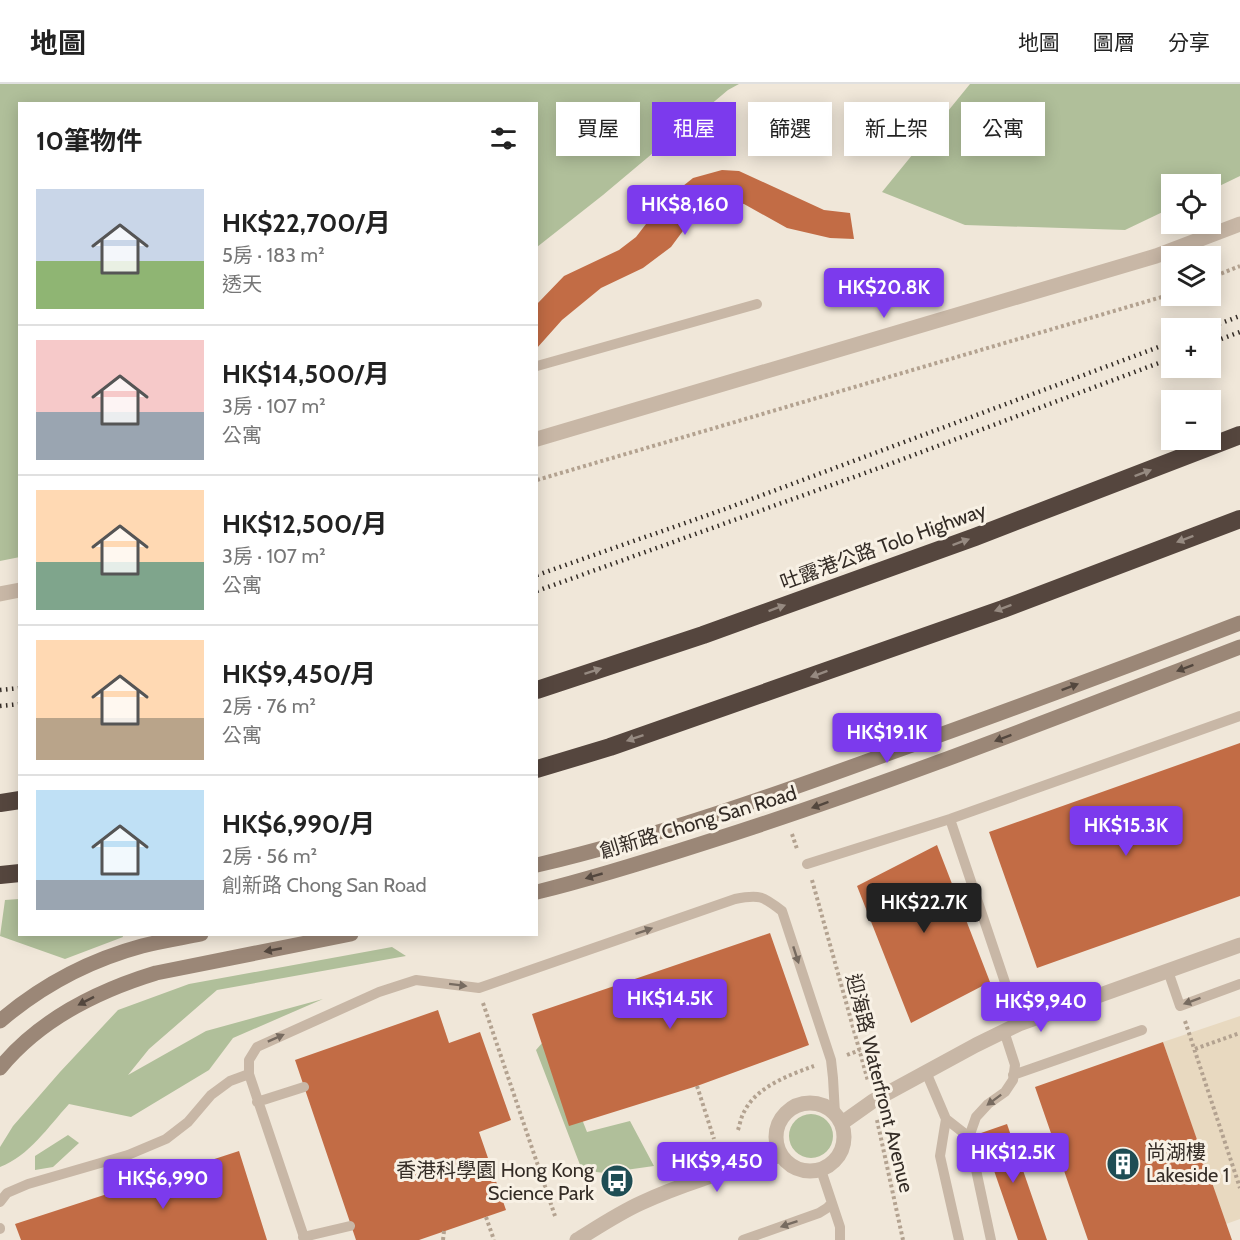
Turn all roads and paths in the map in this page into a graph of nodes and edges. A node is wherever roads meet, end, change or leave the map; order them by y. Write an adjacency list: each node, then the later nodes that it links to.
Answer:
1 (1240, 224): 8 (street)
2 (1240, 266): 3 (path)
3 (1221, 274)
4 (1161, 297): 9 (path)
5 (757, 304): 6 (lane)
6 (538, 366)
7 (1240, 435): 15 (highway, 吐露港公路 Tolo Highway, one-way to 7)
8 (538, 439)
9 (538, 480)
10 (1240, 519): 17 (highway, one-way to 17)
11 (18, 590): 12 (street)
12 (0, 594)
13 (1240, 623): 22 (main road, 創新路 Chong San Road, one-way to 13)
14 (1240, 647): 25 (main road, 創新路 Chong San Road, one-way to 25)
15 (538, 690)
16 (1240, 716): 20 (lane)
17 (538, 769)
18 (18, 800): 19 (highway)
19 (0, 803)
20 (950, 819): 21 (lane); 34 (lane)
21 (807, 864): 39 (path, 迎海路 Waterfront Avenue)
22 (538, 865)
23 (18, 873): 24 (highway)
24 (0, 875)
25 (538, 892)
26 (191, 936): 33 (main road)
27 (341, 936): 41 (main road, one-way to 41)
28 (1240, 945): 29 (street)
29 (1168, 970): 32 (lane); 34 (street)
30 (1240, 984): 32 (lane, one-way to 32)
31 (479, 988): 40 (lane, one-way to 40); 43 (lane, one-way to 31); 59 (path)
32 (1180, 1006): 38 (path)
33 (0, 1021)
34 (1019, 1024): 36 (street)
35 (1142, 1030): 44 (lane)
36 (1004, 1031): 42 (street); 44 (lane)
37 (1240, 1033): 38 (path)
38 (1195, 1049): 56 (path)
39 (860, 1050): 40 (path); 47 (path, 迎海路 Waterfront Avenue)
40 (831, 1060): 49 (lane); 51 (path)
41 (0, 1068)
42 (926, 1072): 47 (street); 50 (lane)
43 (249, 1074): 48 (lane); 57 (lane)
44 (1013, 1075): 52 (lane, one-way to 52)
45 (697, 1086): 53 (path)
46 (304, 1087): 48 (lane)
47 (873, 1101): 49 (street); 69 (path, 迎海路 Waterfront Avenue)
48 (257, 1102): 63 (lane)
49 (838, 1119): 54 (street); 55 (street)
50 (946, 1119): 52 (lane); 70 (lane)
51 (738, 1130)
52 (969, 1137): 71 (lane)
53 (714, 1139)
54 (781, 1155): 55 (street); 66 (street)
55 (821, 1170): 58 (lane)
56 (1240, 1188)
57 (0, 1202)
58 (832, 1203): 67 (lane, one-way to 67); 68 (lane)
59 (555, 1216)
60 (486, 1217): 65 (path)
61 (350, 1226): 63 (lane)
62 (444, 1231): 64 (path)
63 (304, 1239)
64 (443, 1240)
65 (494, 1240)
66 (578, 1240)
67 (743, 1240)
68 (840, 1240)
69 (903, 1240)
70 (959, 1240)
71 (991, 1240)

